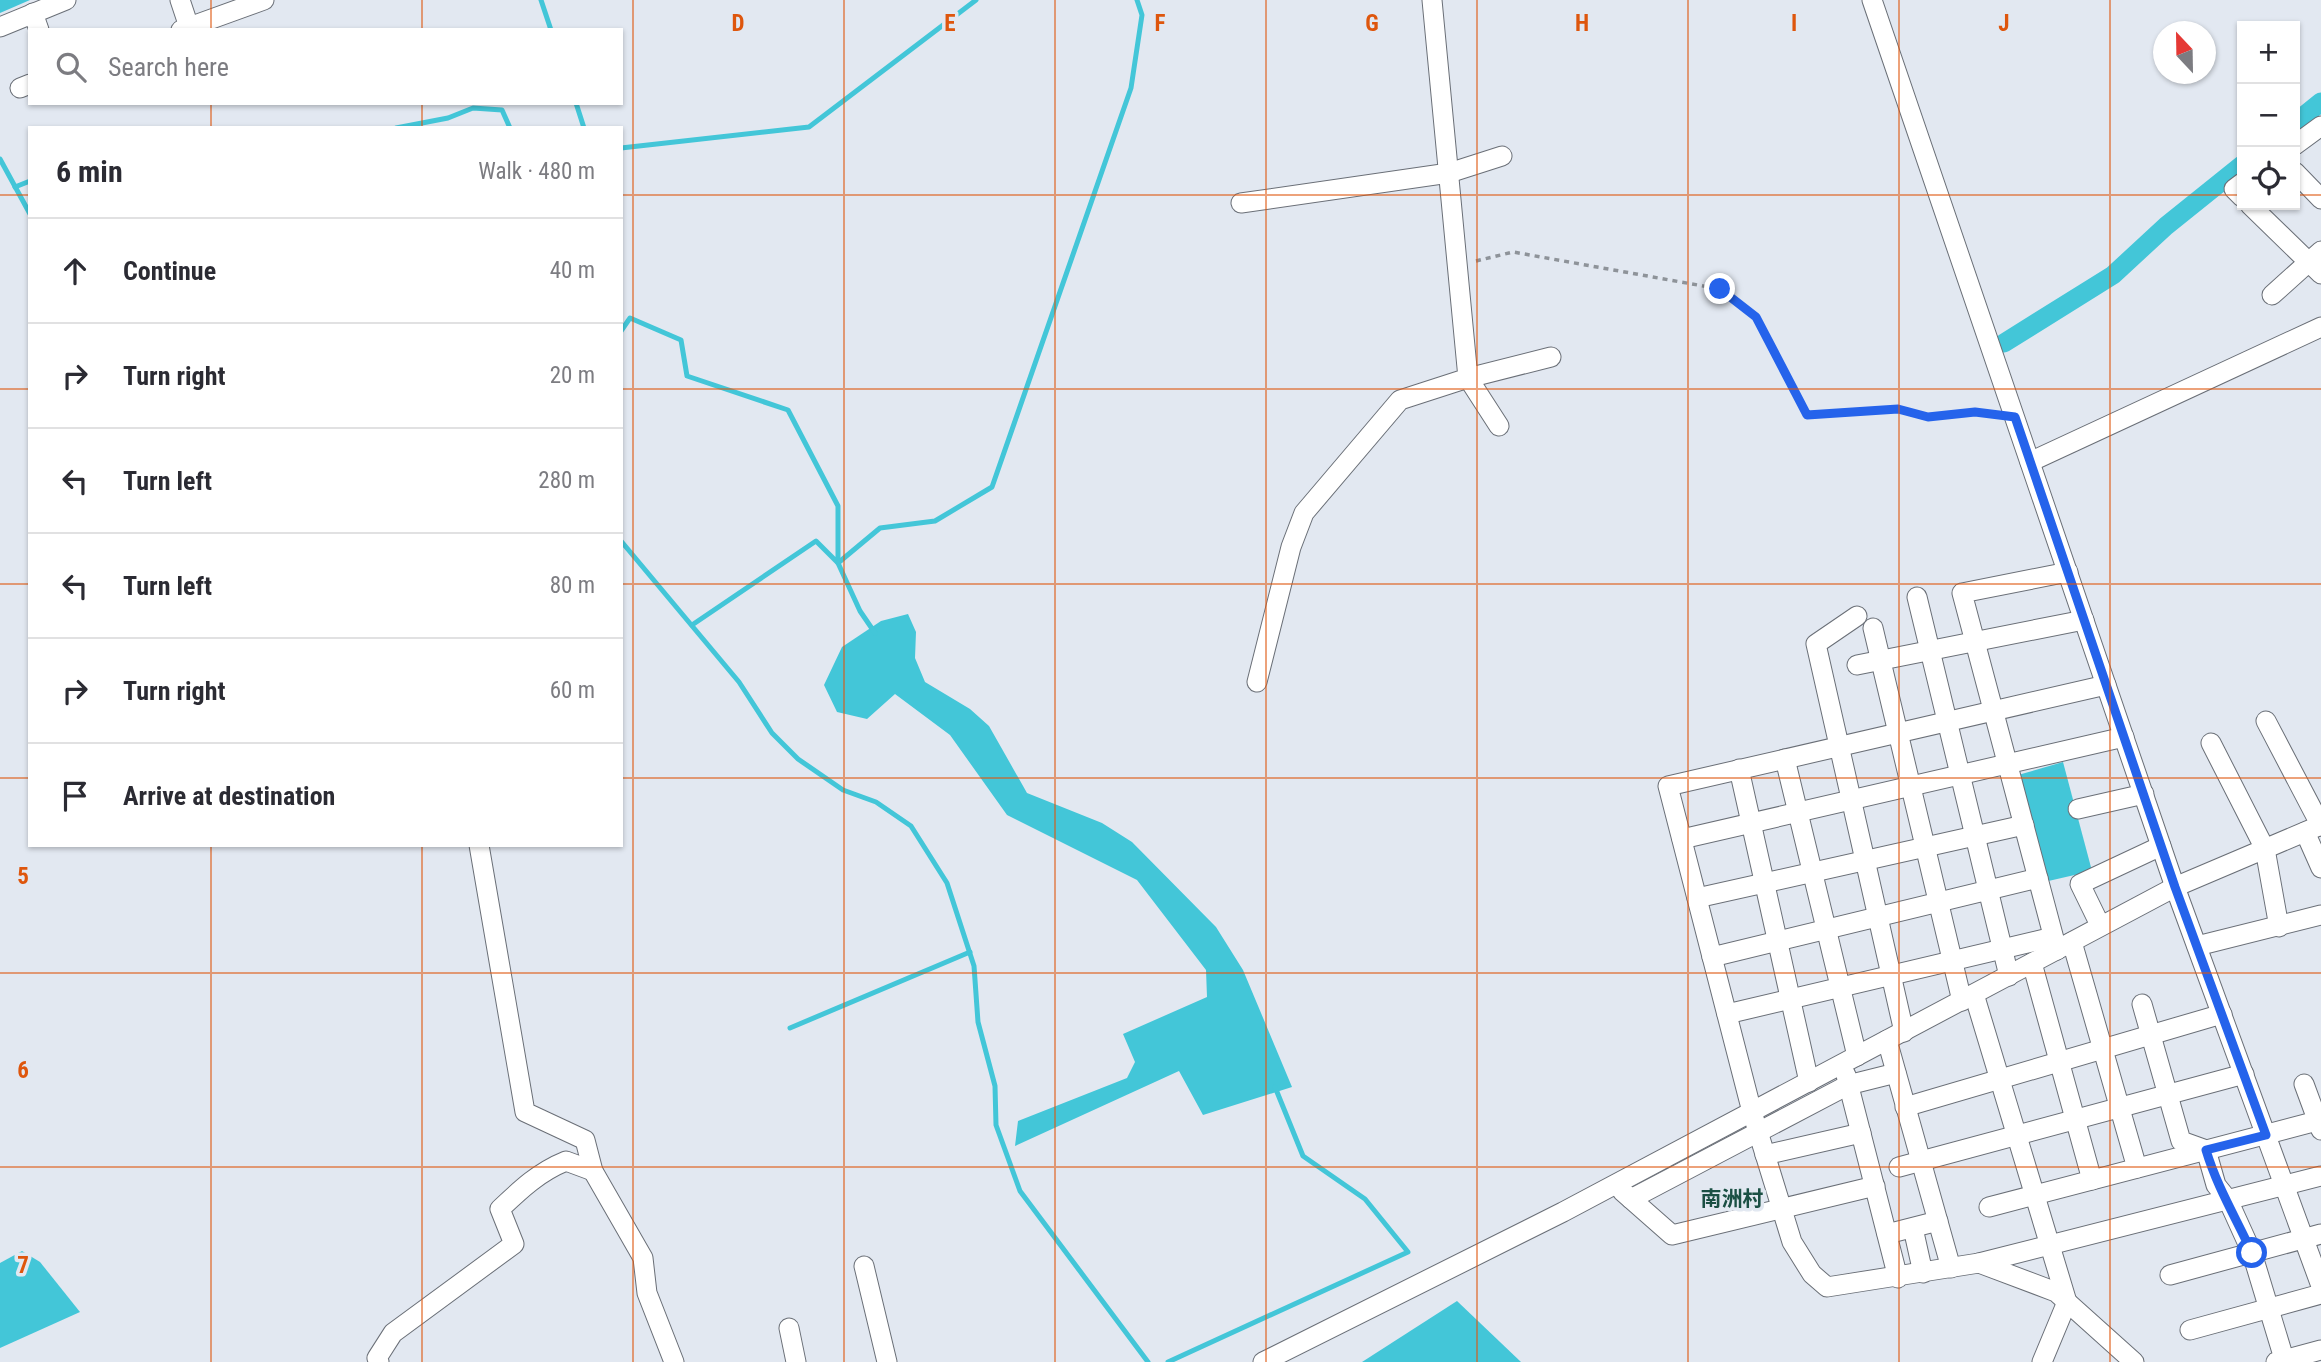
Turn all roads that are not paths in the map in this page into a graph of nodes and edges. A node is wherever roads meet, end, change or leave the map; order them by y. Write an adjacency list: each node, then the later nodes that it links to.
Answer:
1 (66, 0): 6 (street)
2 (180, 0): 8 (street)
3 (1432, 0): 12 (street)
4 (1872, 0): 23 (street)
5 (254, 2): 8 (street)
6 (36, 21): 7 (street)
7 (0, 27)
8 (185, 28)
9 (2321, 127): 10 (street)
10 (2300, 142)
11 (1502, 156): 12 (street)
12 (1449, 173): 15 (street); 21 (street)
13 (2300, 177): 14 (street)
14 (2321, 199)
15 (1241, 203)
16 (2256, 210): 17 (street)
17 (2317, 262): 18 (street)
18 (2272, 295)
19 (2321, 327): 23 (street)
20 (1551, 357): 21 (street)
21 (1468, 378): 22 (street); 33 (street)
22 (1499, 426)
23 (2030, 462): 24 (street)
24 (2068, 572): 27 (street); 29 (street)
25 (1917, 597): 30 (street)
26 (1857, 615): 41 (street)
27 (2084, 620): 29 (street); 34 (street)
28 (1873, 628): 31 (street)
29 (1975, 642): 30 (street); 35 (street)
30 (1930, 651): 31 (street); 36 (street)
31 (1880, 661): 32 (street); 38 (street)
32 (1857, 666)
33 (1256, 682)
34 (2106, 685): 35 (street); 39 (street)
35 (1993, 711): 36 (street); 43 (street)
36 (1947, 721): 38 (street); 45 (street)
37 (2266, 721): 53 (street)
38 (1898, 733): 41 (street); 46 (street)
39 (2124, 737): 43 (street); 47 (street)
40 (2211, 743): 59 (street)
41 (1839, 746): 42 (street); 48 (street)
42 (1785, 759): 44 (street); 50 (street)
43 (2007, 764): 45 (street); 52 (street)
44 (1740, 769): 51 (street); 55 (street)
45 (1960, 775): 46 (street); 54 (street)
46 (1910, 786): 48 (street); 58 (street)
47 (2144, 794): 49 (street); 56 (street)
48 (1851, 800): 50 (street); 60 (street)
49 (2078, 808)
50 (1798, 812): 51 (street); 62 (street)
51 (1751, 823): 55 (street); 64 (street)
52 (2024, 825): 54 (street); 63 (street)
53 (2315, 828): 59 (street); 61 (street)
54 (1975, 836): 58 (street); 66 (street)
55 (1682, 839): 67 (street)
56 (2161, 846): 65 (street); 71 (street)
57 (479, 847): 115 (street)
58 (1925, 847): 60 (street); 68 (street)
59 (2264, 849): 65 (street); 72 (street)
60 (1865, 861): 62 (street); 70 (street)
61 (2321, 868)
62 (1813, 872): 64 (street); 73 (street)
63 (2038, 878): 66 (street); 75 (street)
64 (1765, 883): 67 (street); 74 (street)
65 (2175, 887): 71 (street); 76 (street)
66 (1988, 890): 68 (street); 77 (street)
67 (1697, 898): 78 (street)
68 (1938, 902): 70 (street); 79 (street)
69 (2321, 915): 72 (street)
70 (1878, 917): 73 (street); 81 (street)
71 (2100, 925): 75 (street)
72 (2279, 927): 76 (street)
73 (1826, 929): 74 (street); 83 (street)
74 (1777, 941): 78 (street); 85 (street)
75 (2061, 943): 77 (street); 80 (street); 91 (street)
76 (2197, 946): 88 (street)
77 (2002, 949): 79 (street); 82 (street)
78 (1712, 957): 87 (street)
79 (1952, 961): 81 (street); 84 (street)
80 (2032, 963): 82 (street); 93 (street)
81 (1891, 975): 83 (street); 90 (street)
82 (2009, 976): 84 (street)
83 (1841, 987): 85 (street); 92 (street)
84 (1968, 997): 90 (street); 96 (street)
85 (1790, 999): 87 (street); 97 (street)
86 (2142, 1004): 89 (street)
87 (1727, 1014): 103 (street)
88 (2222, 1014): 89 (street); 95 (street)
89 (2151, 1034): 91 (street); 100 (street)
90 (1895, 1036): 92 (street); 94 (street)
91 (2102, 1049): 93 (street); 102 (street)
92 (1850, 1060): 97 (street); 99 (street)
93 (2059, 1062): 96 (street); 104 (street)
94 (1896, 1073): 99 (street); 101 (street)
95 (2244, 1074): 100 (street); 109 (street)
96 (1999, 1079): 101 (street); 108 (street)
97 (1809, 1082): 103 (street)
98 (2304, 1084): 105 (street)
99 (1848, 1085): 106 (street); 107 (street)
100 (2168, 1094): 102 (street); 110 (street)
101 (1905, 1107): 112 (street)
102 (2119, 1108): 104 (street); 114 (street)
103 (1752, 1112): 106 (street); 118 (street)
104 (2075, 1119): 108 (street); 117 (street)
105 (2320, 1124): 109 (street)
106 (1758, 1131): 111 (street); 122 (street)
107 (1861, 1133): 111 (street); 119 (street)
108 (2016, 1135): 112 (street); 121 (street)
109 (2266, 1135): 110 (street); 120 (street)
110 (2206, 1150): 114 (street); 123 (street)
111 (1765, 1155): 125 (street)
112 (1921, 1161): 113 (street); 126 (street)
113 (1899, 1167)
114 (2137, 1168): 117 (street)
115 (593, 1171): 146 (street); 147 (street)
116 (2321, 1176): 120 (street)
117 (2092, 1180): 121 (street)
118 (1615, 1185): 122 (street); 150 (street)
119 (1875, 1186): 125 (street); 128 (street)
120 (2284, 1186): 123 (street); 129 (street)
121 (2035, 1195): 124 (street); 130 (street)
122 (1631, 1199): 125 (street)
123 (2228, 1200): 130 (street); 131 (street)
124 (1989, 1207)
125 (1782, 1209): 137 (street)
126 (1938, 1221): 127 (street); 134 (street)
127 (1913, 1228): 128 (street); 135 (street)
128 (1887, 1234): 137 (street)
129 (2312, 1236): 131 (street); 138 (street)
130 (2050, 1245): 132 (street); 140 (street)
131 (2252, 1253): 136 (street); 141 (street)
132 (1979, 1263): 134 (street); 140 (street)
133 (864, 1266): 149 (street)
134 (1951, 1268): 135 (street)
135 (1923, 1273): 137 (street)
136 (2170, 1275)
137 (1898, 1278)
138 (2321, 1286)
139 (2321, 1294): 141 (street)
140 (2067, 1303): 151 (street); 152 (street)
141 (2269, 1308): 143 (street); 145 (street)
142 (789, 1328): 148 (street)
143 (2190, 1330)
144 (2321, 1350): 145 (street)
145 (2282, 1361)
146 (379, 1362)
147 (674, 1362)
148 (796, 1362)
149 (887, 1362)
150 (1264, 1362)
151 (2042, 1362)
152 (2134, 1362)

